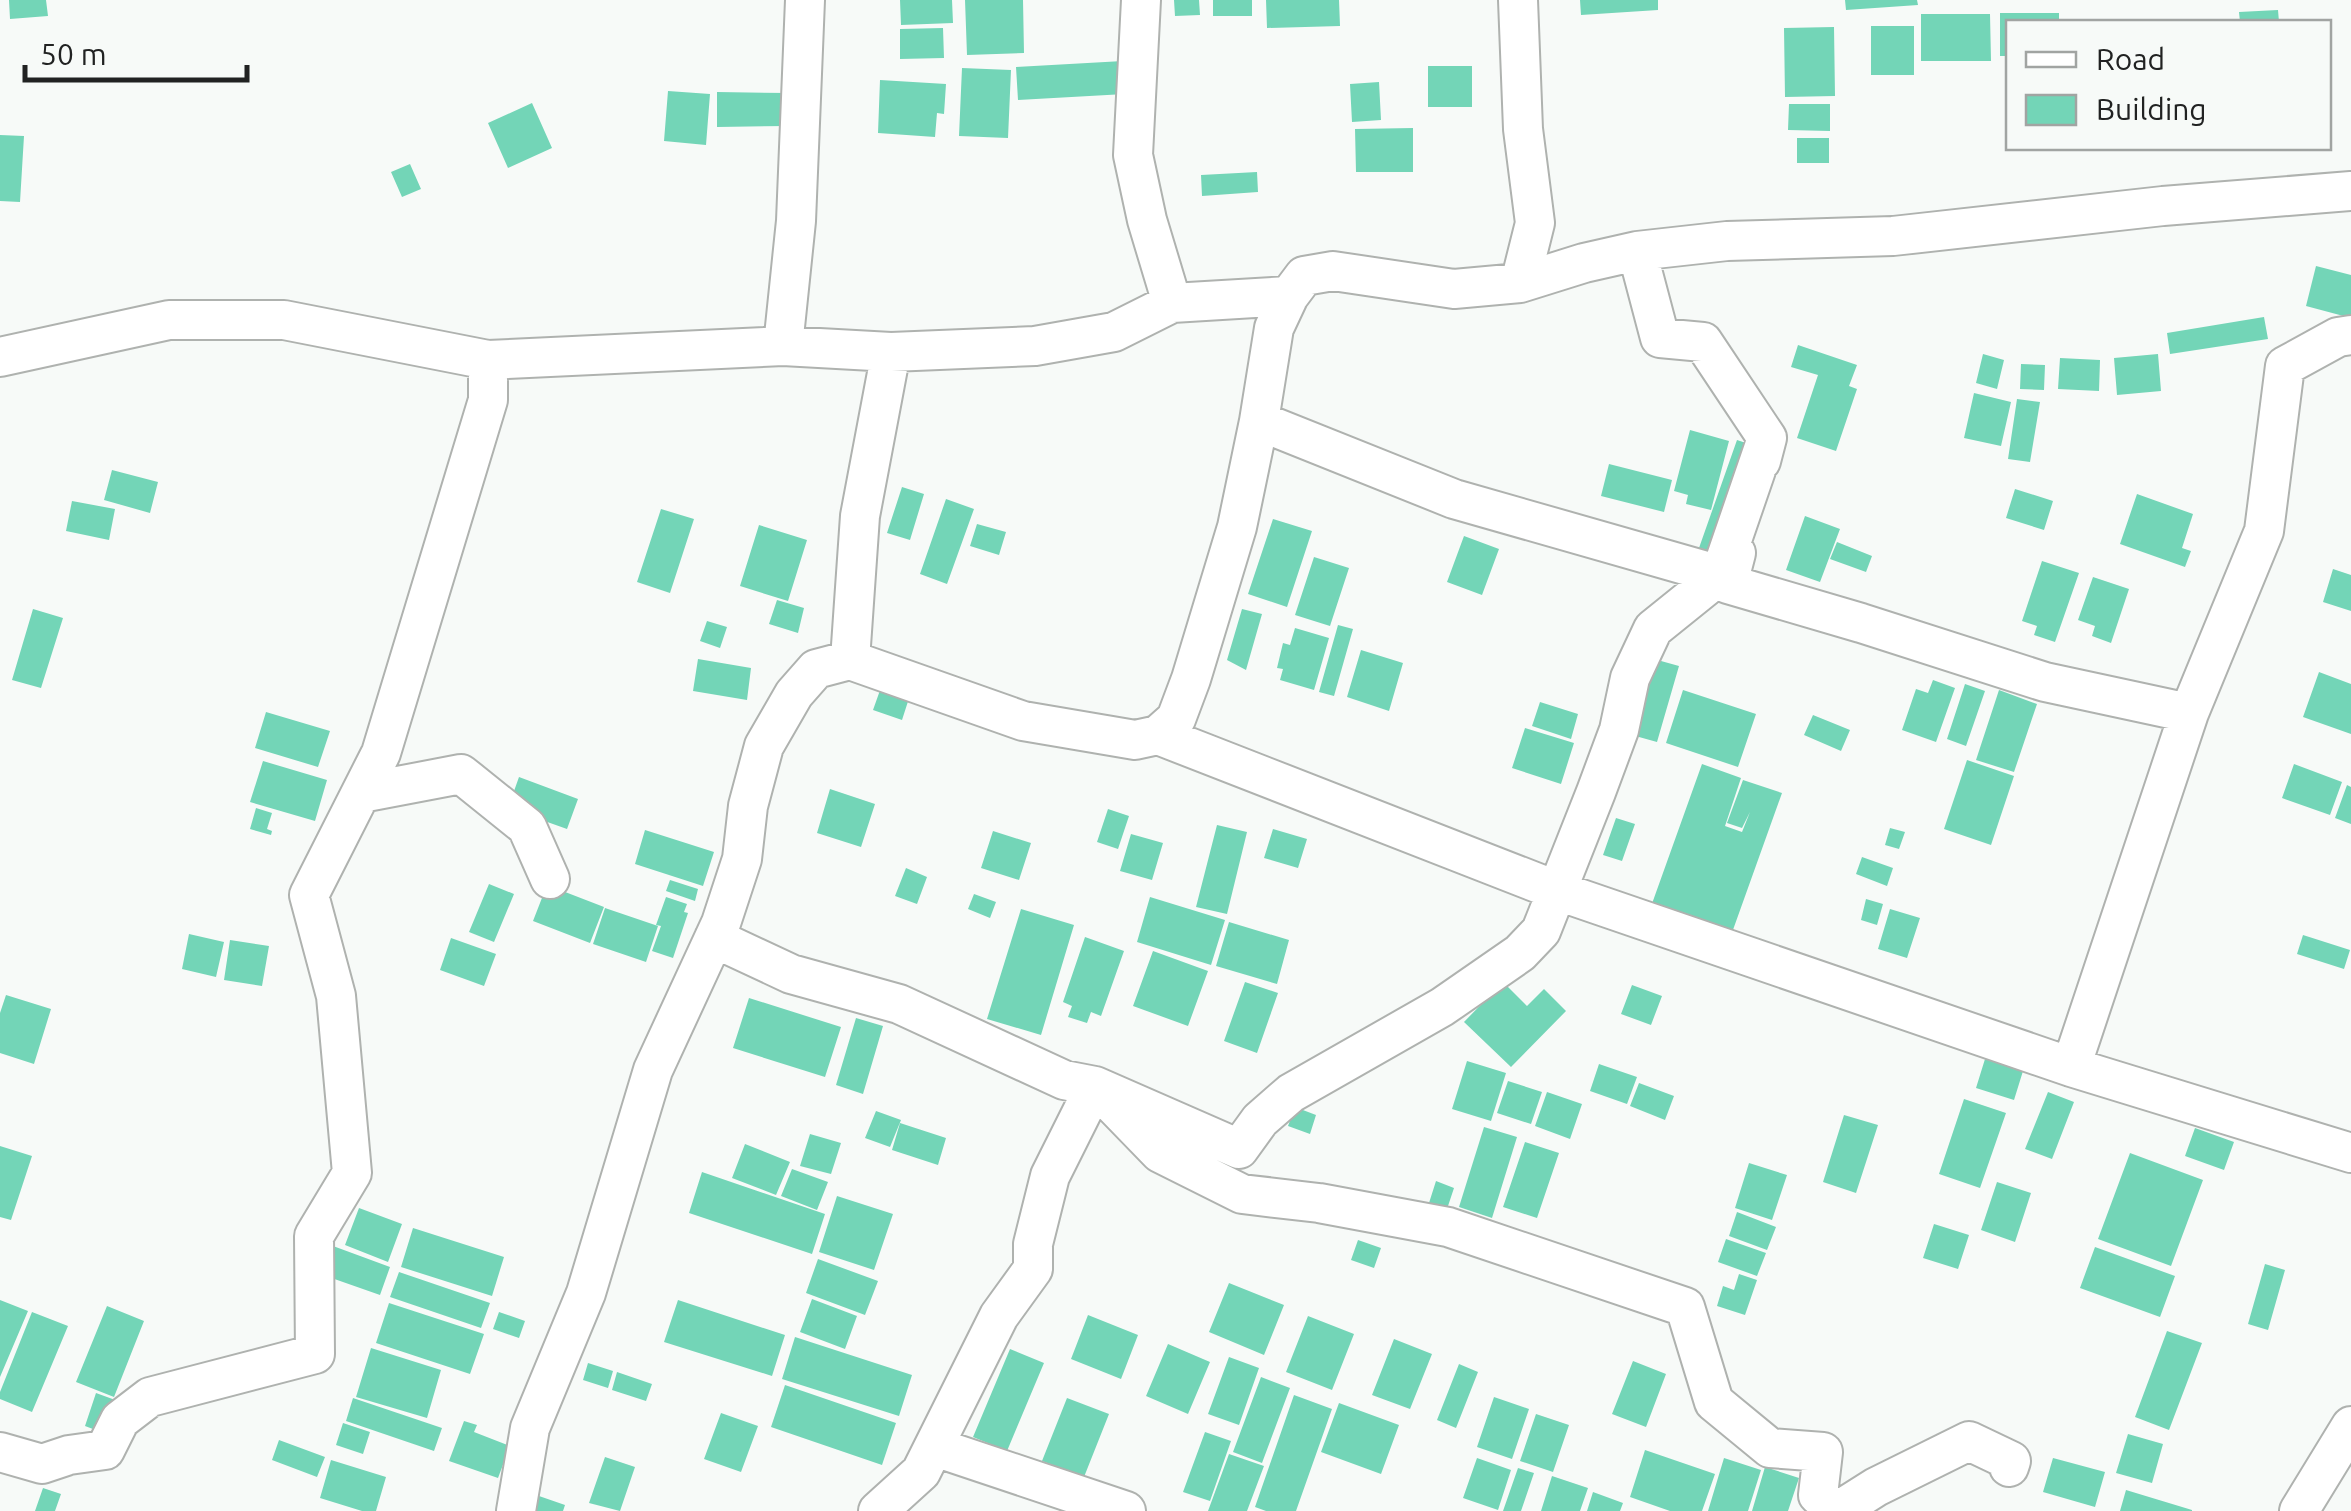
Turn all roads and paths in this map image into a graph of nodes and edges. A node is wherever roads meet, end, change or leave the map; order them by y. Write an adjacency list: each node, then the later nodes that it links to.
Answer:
1 (806, 0): 12 (street)
2 (1141, 0): 10 (street)
3 (1518, 0): 5 (street)
4 (2351, 191): 6 (street)
5 (1535, 223): 7 (street); 8 (street)
6 (1636, 251): 7 (street); 17 (street)
7 (1584, 263): 8 (street)
8 (1520, 283): 9 (street)
9 (1289, 296): 10 (street); 16 (street)
10 (1172, 303): 13 (street)
11 (2351, 335): 20 (street)
12 (782, 346): 13 (street); 15 (street)
13 (891, 352): 19 (street)
14 (0, 357): 15 (street)
15 (488, 360): 22 (street)
16 (1259, 421): 18 (street); 21 (street)
17 (1767, 438): 18 (street); 20 (street)
18 (1720, 576): 24 (street)
19 (850, 660): 21 (street); 25 (street)
20 (2189, 712): 26 (street)
21 (1158, 734): 24 (street)
22 (361, 793): 23 (street); 31 (street)
23 (550, 879)
24 (1558, 891): 26 (street); 27 (street)
25 (714, 938): 27 (street); 34 (street)
26 (2071, 1067): 28 (street)
27 (1095, 1086): 30 (street); 37 (street)
28 (2351, 1153)
29 (2351, 1426): 39 (street)
30 (934, 1447): 35 (street); 36 (street)
31 (0, 1452)
32 (2009, 1468): 33 (street)
33 (1902, 1474): 37 (street); 38 (street)
34 (516, 1511)
35 (878, 1511)
36 (1126, 1511)
37 (1837, 1511)
38 (1894, 1511)
39 (2299, 1511)

